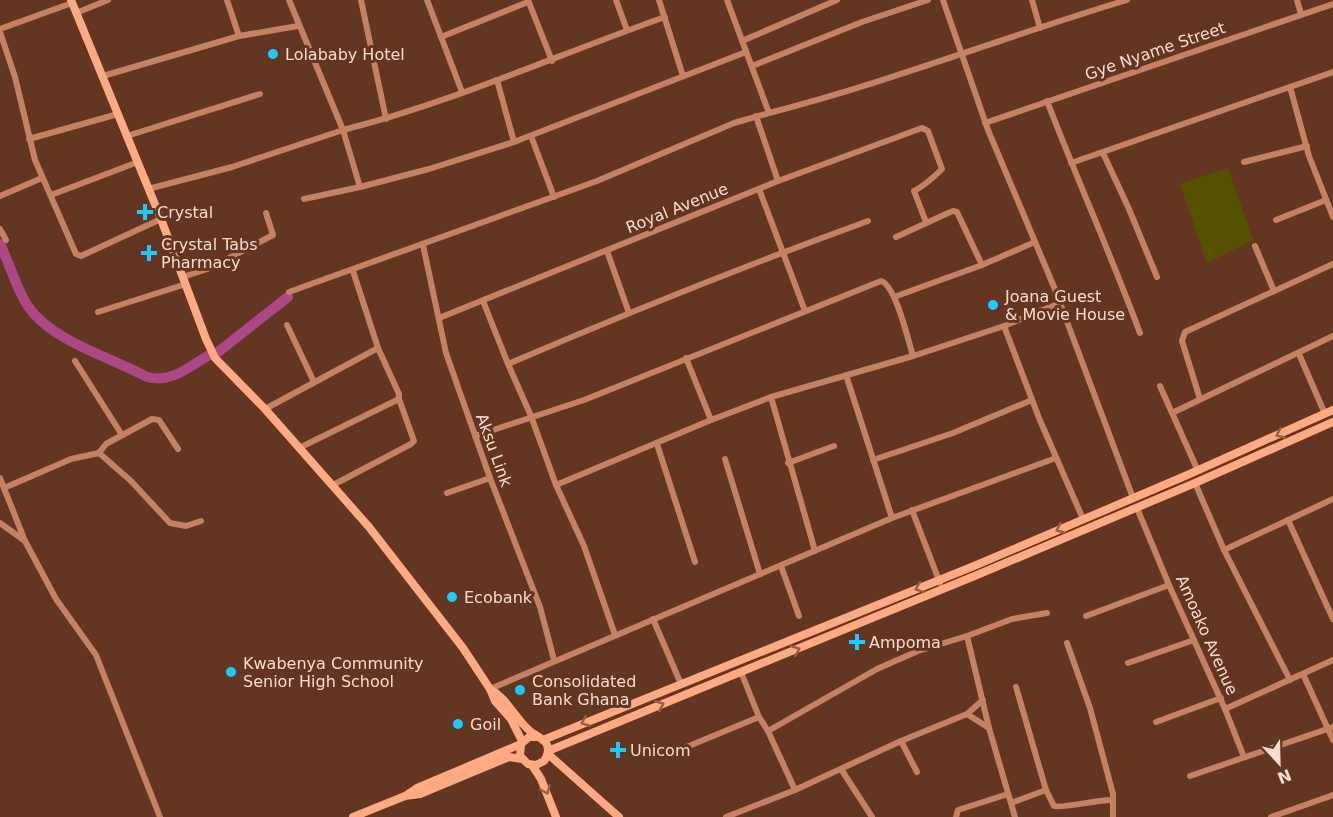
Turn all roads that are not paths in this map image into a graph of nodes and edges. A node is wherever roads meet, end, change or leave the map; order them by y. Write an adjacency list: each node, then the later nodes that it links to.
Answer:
1 (108, 0): 18 (street)
2 (227, 0): 25 (street)
3 (289, 0): 21 (street)
4 (361, 0): 43 (street)
5 (427, 0): 26 (street)
6 (616, 0): 24 (street)
7 (659, 0): 20 (street)
8 (727, 0): 27 (street)
9 (837, 0): 27 (street)
10 (928, 0): 31 (street)
11 (943, 0): 29 (street)
12 (1032, 0): 22 (street)
13 (1127, 0): 22 (street)
14 (1297, 0): 19 (street)
15 (528, 1): 26 (street); 30 (street)
16 (71, 2): 18 (street); 23 (street)
17 (1332, 6): 19 (street, Gye Nyame Street)
18 (76, 13): 33 (street)
19 (1301, 14): 39 (street, Gye Nyame Street)
20 (665, 17): 24 (street); 34 (street)
21 (298, 26): 25 (street); 45 (street)
22 (1040, 28): 29 (street)
23 (0, 30): 48 (street)
24 (627, 30): 30 (street)
25 (239, 36): 33 (street)
26 (441, 37): 37 (street)
27 (742, 41): 28 (street)
28 (746, 52): 31 (street); 34 (street)
29 (963, 54): 40 (street); 44 (street)
30 (552, 61): 35 (street)
31 (752, 66): 40 (street)
32 (1333, 72): 36 (street)
33 (103, 76): 41 (street)
34 (683, 76): 47 (street)
35 (497, 80): 37 (street); 49 (street)
36 (1290, 87): 50 (street); 51 (street)
37 (462, 92): 43 (street)
38 (260, 94): 46 (street)
39 (1047, 101): 44 (street, Gye Nyame Street); 54 (street)
40 (769, 113): 42 (street)
41 (118, 114): 46 (street); 48 (street)
42 (756, 116): 56 (street); 62 (street)
43 (386, 119): 45 (street)
44 (985, 123): 74 (street)
45 (343, 130): 57 (street); 58 (street)
46 (127, 136): 52 (street)
47 (531, 136): 49 (street); 62 (street)
48 (29, 139): 55 (street)
49 (514, 142): 57 (street)
50 (1306, 146): 53 (street); 64 (street)
51 (1103, 153): 54 (street); 82 (street)
52 (138, 162): 58 (street); 60 (street)
53 (1244, 162)
54 (1071, 163): 95 (street)
55 (42, 178): 60 (street); 61 (street)
56 (778, 181): 59 (street, Royal Avenue); 70 (street, Royal Avenue)
57 (360, 187): 63 (street)
58 (148, 189): 67 (street)
59 (759, 189): 77 (street, Royal Avenue); 78 (street)
60 (51, 195): 67 (street)
61 (0, 196)
62 (554, 197): 75 (street)
63 (304, 199)
64 (1326, 200): 66 (street); 69 (street)
65 (266, 213): 83 (street)
66 (1333, 217)
67 (161, 219): 83 (street)
68 (868, 220): 78 (street)
69 (1276, 220)
70 (926, 222): 72 (street); 79 (street)
71 (0, 229): 73 (street)
72 (896, 237)
73 (6, 240)
74 (1035, 242): 79 (street); 88 (street)
75 (423, 245): 81 (street); 92 (street, Aksu Link)
76 (1255, 246): 84 (street)
77 (607, 251): 87 (street, Royal Avenue); 91 (street)
78 (782, 252): 89 (street); 91 (street)
79 (982, 264): 86 (street)
80 (1333, 264): 84 (street)
81 (353, 271): 85 (street); 97 (street)
82 (1157, 278)
83 (184, 280): 90 (street); 110 (street)
84 (1274, 291): 108 (street)
85 (289, 292)
86 (894, 297): 89 (street); 99 (street)
87 (483, 301): 92 (street, Royal Avenue); 102 (street)
88 (1060, 303): 94 (street); 135 (street)
89 (805, 311): 100 (street)
90 (98, 312)
91 (629, 313): 102 (street)
92 (439, 318): 117 (street, Aksu Link)
93 (287, 325): 104 (street)
94 (1004, 326): 99 (street); 109 (street)
95 (1140, 333)
96 (1333, 336): 98 (street)
97 (378, 348): 104 (street); 107 (street)
98 (1299, 354): 108 (street); 111 (street)
99 (913, 356): 103 (street)
100 (686, 358): 113 (street); 114 (street)
101 (75, 361): 116 (street)
102 (508, 364): 113 (street)
103 (846, 375): 106 (street); 125 (street)
104 (314, 382): 110 (street)
105 (1160, 386): 112 (street)
106 (771, 397): 114 (street); 126 (street)
107 (399, 399): 120 (street); 131 (street)
108 (1200, 399): 112 (street)
109 (1032, 400): 123 (street); 125 (street)
110 (265, 409): 120 (street)
111 (1329, 412): 127 (street, one-way to 127)
112 (1172, 413): 127 (street)
113 (531, 416): 117 (street); 132 (street)
114 (711, 420): 118 (street)
115 (1333, 422): 130 (street)
116 (122, 435): 121 (street); 122 (street)
117 (476, 436): 129 (street, Aksu Link)
118 (657, 444): 132 (street); 147 (street)
119 (834, 446): 126 (street)
120 (299, 448): 131 (street)
121 (178, 450)
122 (99, 453): 133 (street); 142 (street)
123 (1056, 458): 138 (street); 140 (street)
124 (725, 459): 149 (street)
125 (873, 460): 139 (street)
126 (789, 463): 146 (street)
127 (1198, 471): 135 (street)
128 (0, 478): 133 (street)
129 (490, 478): 134 (street); 162 (street, Aksu Link)
130 (1195, 483): 137 (street); 145 (street)
131 (333, 485): 170 (street)
132 (556, 485): 158 (street)
133 (4, 488): 144 (street)
134 (447, 493)
135 (1133, 498): 140 (street)
136 (1333, 499): 141 (street)
137 (1137, 508): 151 (street, Amoako Avenue); 152 (street)
138 (912, 510): 139 (street); 150 (street)
139 (892, 518): 146 (street)
140 (1083, 519): 150 (street, one-way to 150)
141 (1288, 519): 145 (street); 157 (street)
142 (201, 520)
143 (0, 523): 144 (street)
144 (26, 541): 199 (street)
145 (1224, 550): 167 (street)
146 (815, 551): 148 (street)
147 (695, 562)
148 (781, 566): 149 (street); 154 (street)
149 (760, 574): 156 (street)
150 (939, 580): 152 (street); 168 (street, one-way to 168)
151 (1169, 585): 155 (street); 160 (street, Amoako Avenue)
152 (942, 590): 165 (street, one-way to 152)
153 (1047, 613): 159 (street)
154 (799, 616)
155 (1086, 616)
156 (653, 619): 158 (street); 168 (street)
157 (1333, 619)
158 (615, 635): 162 (street)
159 (967, 636): 172 (street); 179 (street)
160 (1194, 640): 164 (street); 171 (street, Amoako Avenue)
161 (1067, 643): 197 (street)
162 (554, 660): 170 (street)
163 (1333, 660): 166 (street, Amoako Avenue)
164 (1128, 663)
165 (741, 672): 175 (street); 184 (street, one-way to 165)
166 (1303, 674): 167 (street, Amoako Avenue); 178 (street)
167 (1290, 680): 173 (street, Amoako Avenue)
168 (681, 684): 180 (street, one-way to 180)
169 (1016, 687): 193 (street)
170 (490, 688): 180 (street); 183 (street)
171 (1221, 698): 173 (street, Amoako Avenue); 176 (street)
172 (982, 700): 174 (street); 177 (street)
173 (1225, 708): 186 (street)
174 (967, 714): 177 (street); 182 (street)
175 (759, 717): 179 (street); 185 (street)
176 (1156, 722)
177 (989, 728): 194 (street)
178 (1331, 728): 181 (street); 186 (street)
179 (768, 731): 192 (street)
180 (541, 738): 183 (street); 184 (street)
181 (1333, 740)
182 (901, 741): 189 (street); 190 (street)
183 (522, 743): 187 (street); 196 (street)
184 (548, 753): 188 (street); 202 (street)
185 (672, 753)
186 (1244, 757): 191 (street)
187 (522, 759): 188 (street); 196 (street)
188 (532, 765): 201 (street, one-way to 201)
189 (841, 768): 192 (street); 204 (street)
190 (916, 772)
191 (1190, 776)
192 (795, 790): 203 (street)
193 (1046, 790): 197 (street); 198 (street)
194 (1008, 794): 198 (street); 205 (street)
195 (1333, 795): 208 (street)
196 (405, 796): 200 (street)
197 (1113, 800): 207 (street)
198 (1011, 803): 206 (street)
199 (160, 817)
200 (353, 817)
201 (556, 817)
202 (620, 817)
203 (726, 817)
204 (872, 817)
205 (956, 817)
206 (1015, 817)
207 (1113, 817)
208 (1271, 817)

